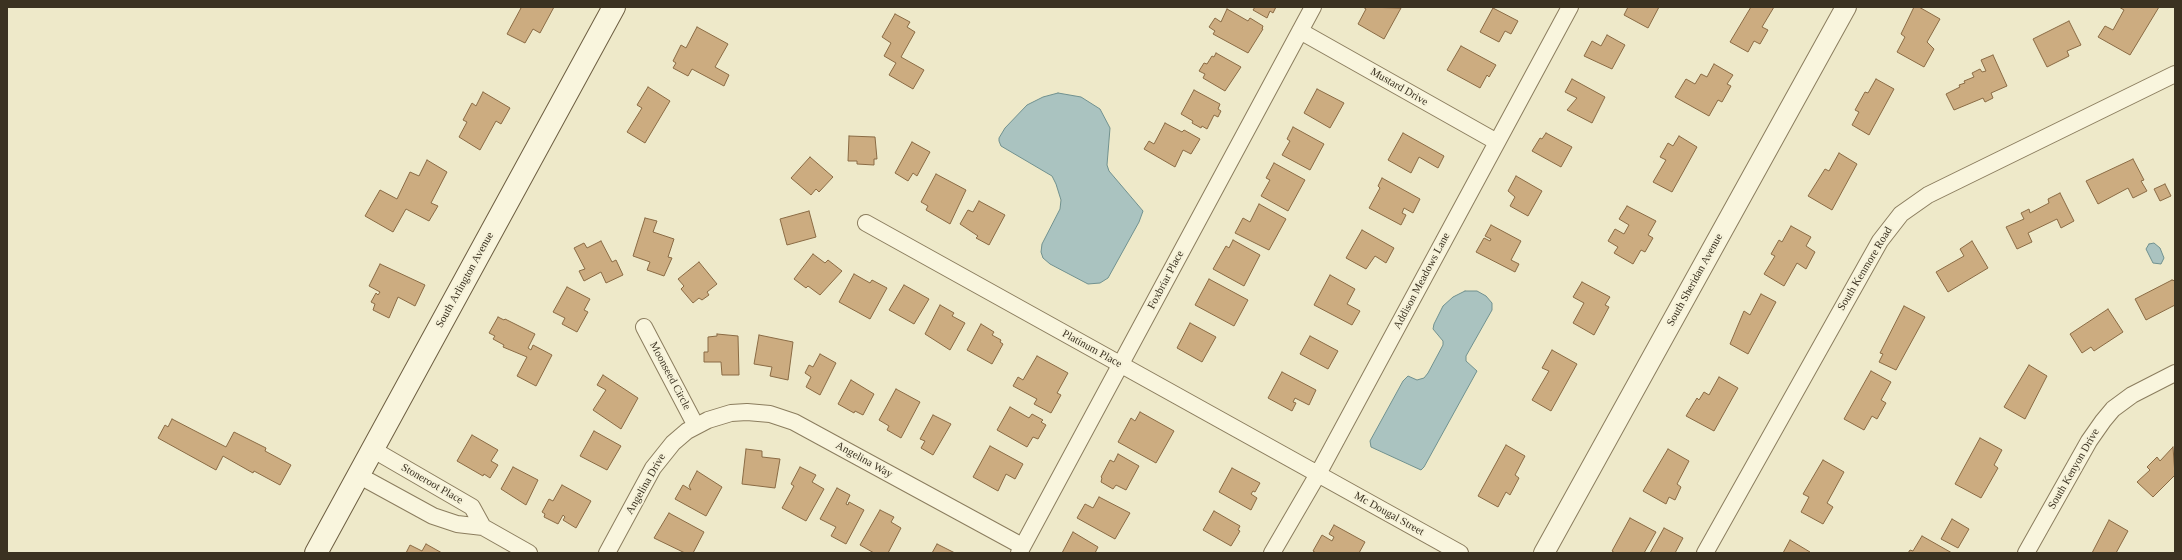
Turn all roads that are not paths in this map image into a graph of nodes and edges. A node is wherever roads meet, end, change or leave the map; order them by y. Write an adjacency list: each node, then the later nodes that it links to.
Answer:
1 (614, 7): 13 (main road, South Arlington Avenue)
2 (1313, 7): 5 (street, Foxbriar Place)
3 (1570, 7): 7 (street, Addison Meadows Lane)
4 (1846, 7): 23 (street, South Sheridan Avenue)
5 (1300, 31): 7 (street, Mustard Drive); 10 (street, Foxbriar Place)
6 (2175, 74): 24 (street, South Kenmore Road)
7 (1497, 142): 14 (street, Addison Meadows Lane)
8 (866, 223): 10 (street, Platinum Place)
9 (644, 327): 12 (street, Moonseed Circle)
10 (1121, 365): 14 (street, Platinum Place); 17 (street, Foxbriar Place)
11 (2175, 373): 25 (street, South Kenyon Drive)
12 (696, 426): 17 (street, Angelina Way); 20 (street, Angelina Drive)
13 (372, 449): 15 (main road, South Arlington Avenue); 16 (street, Stoneroot Place)
14 (1318, 474): 21 (street, Addison Meadows Lane); 22 (street, Mc Dougal Street)
15 (358, 475): 16 (street); 18 (main road, South Arlington Avenue)
16 (483, 527): 19 (street)
17 (1020, 550)
18 (316, 553)
19 (530, 553)
20 (607, 553)
21 (1272, 553)
22 (1460, 553)
23 (1544, 553)
24 (1704, 553)
25 (2026, 553)

